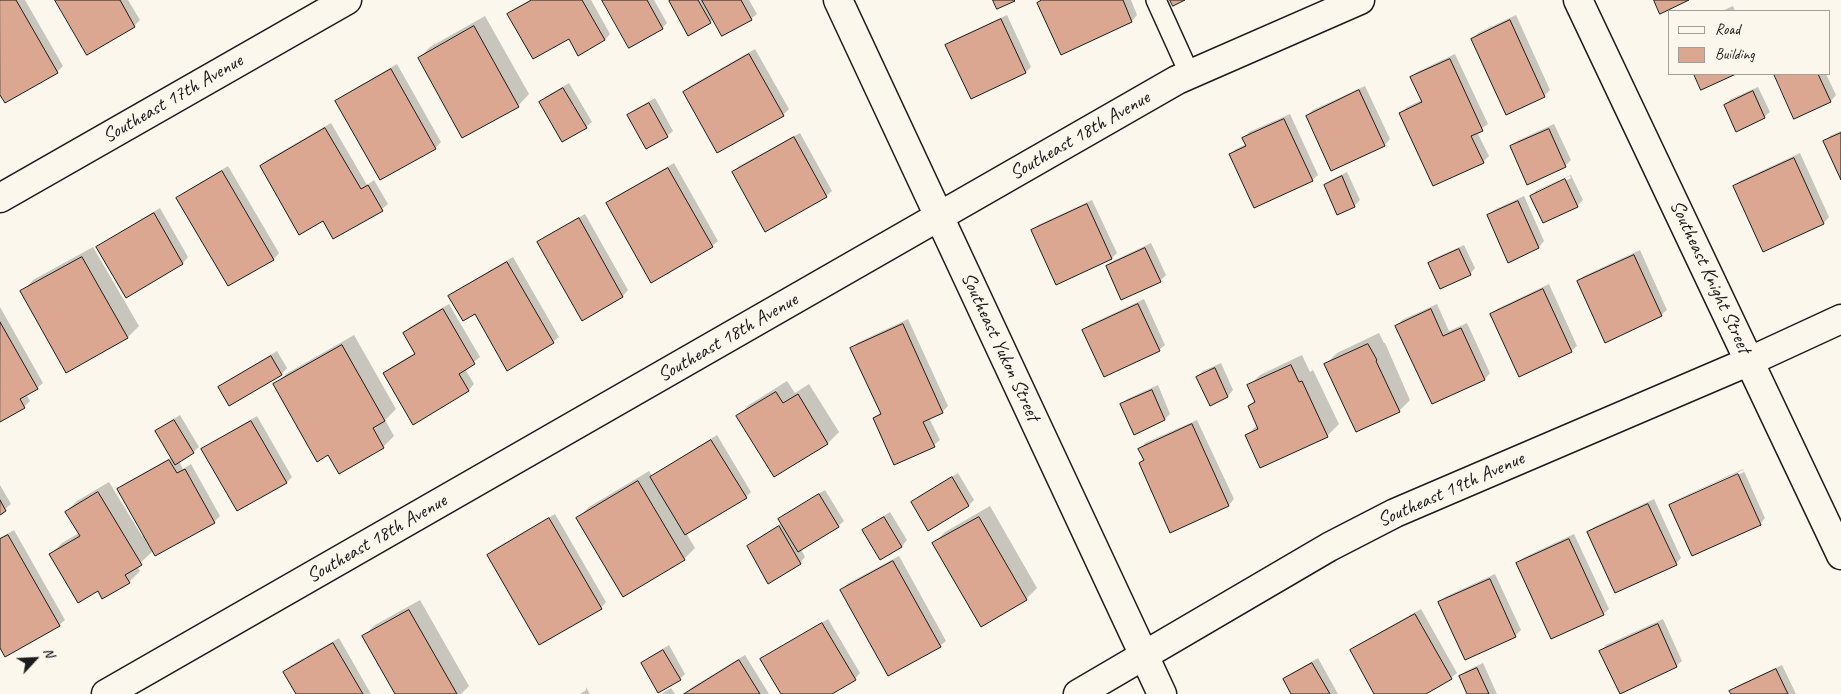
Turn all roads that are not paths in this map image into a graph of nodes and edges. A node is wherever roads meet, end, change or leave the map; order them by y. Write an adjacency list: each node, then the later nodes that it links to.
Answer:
1 (347, 0): 7 (street, Southeast 17th Avenue)
2 (838, 0): 8 (street, Southeast Yukon Street)
3 (1156, 0): 6 (lane)
4 (1360, 0): 6 (street, Southeast 18th Avenue)
5 (1578, 0): 10 (street, Southeast Knight Street)
6 (1190, 75): 8 (street, Southeast 18th Avenue)
7 (0, 198)
8 (939, 217): 12 (street, Southeast Yukon Street); 13 (street, Southeast 18th Avenue)
9 (1841, 319): 10 (street, Southeast 19th Avenue)
10 (1750, 362): 11 (street, Southeast Knight Street); 12 (street, Southeast 19th Avenue)
11 (1841, 555)
12 (1144, 656): 14 (street, Southeast 19th Avenue); 15 (street, Southeast Yukon Street)
13 (106, 694)
14 (1078, 694)
15 (1162, 694)

